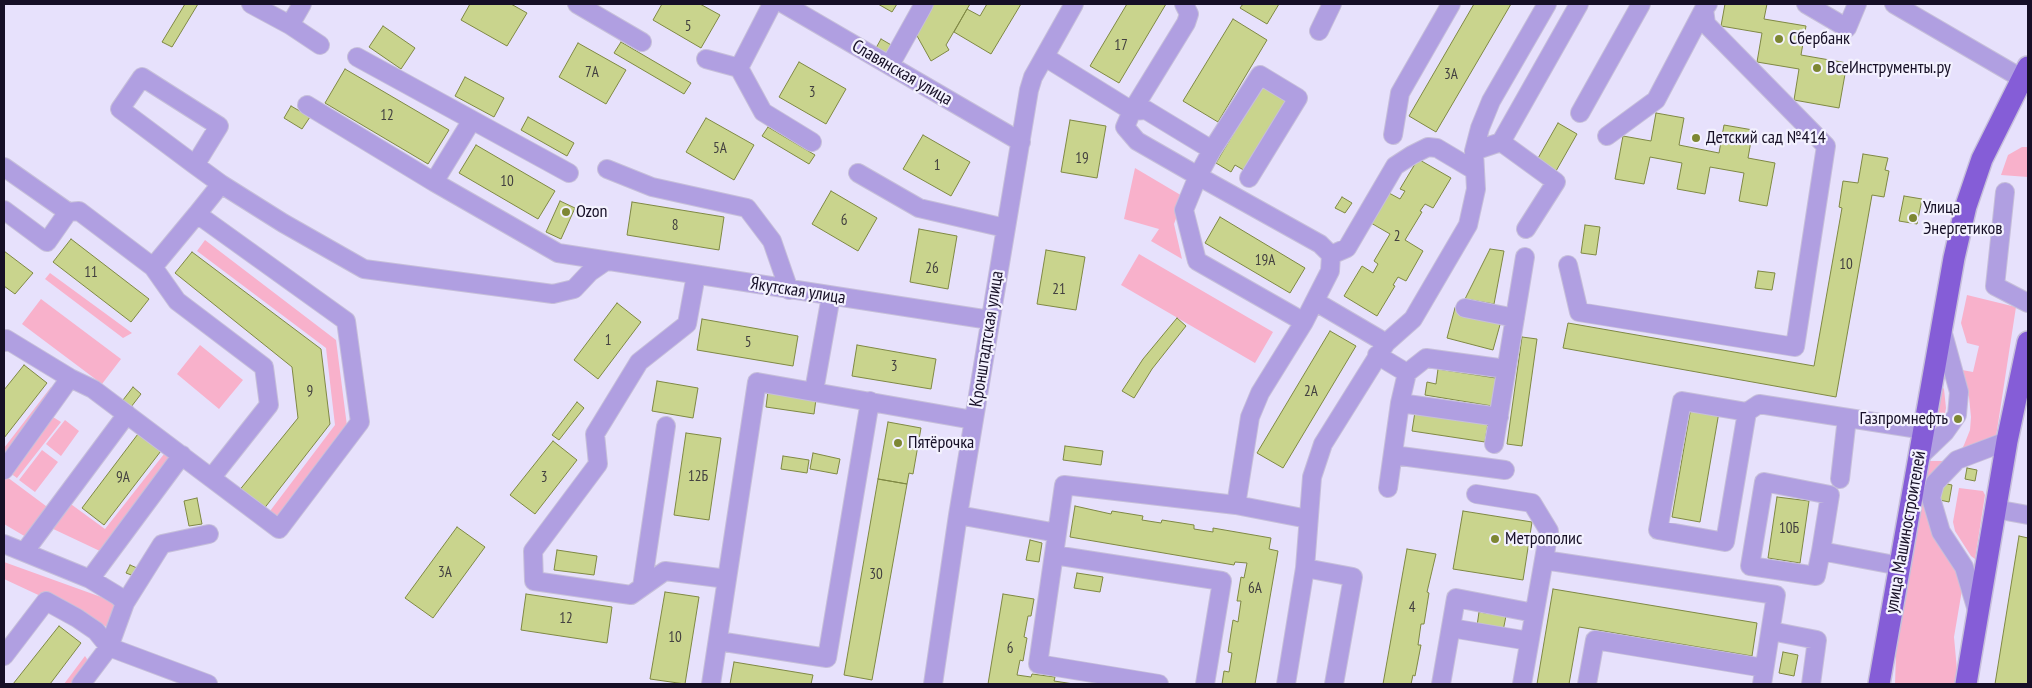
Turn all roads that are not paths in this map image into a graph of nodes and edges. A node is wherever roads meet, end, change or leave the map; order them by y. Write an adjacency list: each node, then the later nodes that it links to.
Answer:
1 (251, 4): 18 (street)
2 (302, 4): 18 (street)
3 (577, 4): 20 (street)
4 (772, 4): 26 (street)
5 (784, 4): 25 (street, Славянская улица)
6 (924, 4): 25 (street)
7 (1074, 4): 22 (street, Кронштадтская улица)
8 (1184, 4): 29 (street)
9 (1332, 4): 19 (street)
10 (1451, 4): 32 (street)
11 (1547, 4): 38 (street)
12 (1580, 4): 36 (street)
13 (1641, 4): 30 (street)
14 (1806, 4): 15 (street)
15 (1857, 4)
16 (1894, 4): 27 (street)
17 (1706, 7): 33 (street); 58 (street)
18 (290, 24): 21 (street)
19 (1319, 31)
20 (642, 42)
21 (320, 46)
22 (1045, 56): 29 (street); 35 (street, Кронштадтская улица)
23 (357, 57): 31 (street)
24 (706, 59): 26 (street)
25 (890, 65): 35 (street, Славянская улица)
26 (739, 68): 34 (street)
27 (2026, 75): 69 (main road, улица Машиностроителей)
28 (307, 105): 47 (street, Якутская улица)
29 (1132, 111): 37 (street); 45 (street)
30 (1580, 113)
31 (472, 120): 43 (street); 47 (street)
32 (1393, 135)
33 (1606, 136)
34 (812, 142)
35 (1020, 142): 53 (street, Кронштадтская улица)
36 (1501, 142): 38 (street); 54 (street)
37 (1212, 150): 45 (street); 46 (street)
38 (1474, 151): 42 (street)
39 (195, 165): 39 (street); 48 (street)
40 (4, 167): 51 (street)
41 (607, 169): 61 (street)
42 (1474, 170): 55 (street); 72 (street)
43 (569, 173)
44 (858, 173): 53 (street)
45 (1198, 176): 55 (street); 68 (street)
46 (1249, 178)
47 (434, 182): 57 (street, Якутская улица)
48 (221, 184): 52 (street); 57 (street)
49 (2005, 192): 64 (street)
50 (4, 210): 51 (street)
51 (76, 210): 59 (street)
52 (197, 214): 59 (street); 93 (street)
53 (1005, 228): 67 (street, Кронштадтская улица)
54 (1526, 229)
55 (1331, 255): 63 (street)
56 (1525, 257): 66 (street)
57 (606, 262): 60 (street, Якутская улица)
58 (1568, 265)
59 (153, 267): 93 (street)
60 (696, 276): 61 (street, Якутская улица); 113 (street)
61 (789, 290): 62 (street, Якутская улица)
62 (831, 296): 67 (street, Якутская улица); 76 (street)
63 (1316, 302): 68 (street); 72 (street)
64 (2028, 303)
65 (1464, 308): 66 (street)
66 (1515, 318): 73 (street)
67 (990, 320): 83 (street, Кронштадтская улица)
68 (1304, 322): 97 (street)
69 (1942, 330): 85 (main road, улица Машиностроителей); 90 (street)
70 (4, 342): 75 (street)
71 (2028, 342): 86 (main road)
72 (1381, 349): 74 (street); 101 (street)
73 (1506, 369): 74 (street); 81 (street)
74 (1407, 373): 78 (street)
75 (70, 378): 80 (street); 91 (street)
76 (814, 391): 77 (street); 112 (street)
77 (870, 401): 83 (street); 119 (street)
78 (1400, 403): 81 (street); 89 (street)
79 (1747, 412): 79 (street); 82 (street)
80 (128, 414): 88 (street); 105 (street)
81 (1499, 417): 87 (street)
82 (1847, 418): 85 (street); 94 (street)
83 (973, 420): 99 (street, Кронштадтская улица)
84 (666, 426): 113 (street)
85 (1925, 430): 90 (main road, улица Машиностроителей)
86 (2007, 441): 98 (main road); 116 (street)
87 (1494, 444)
88 (182, 455): 93 (street); 111 (street)
89 (1393, 455): 92 (street); 95 (street)
90 (1919, 457): 109 (main road, улица Машиностроителей)
91 (4, 470)
92 (1506, 470)
93 (212, 477)
94 (1840, 480)
95 (1388, 488)
96 (1476, 494): 108 (street)
97 (1236, 505): 101 (street); 102 (street)
98 (1996, 509): 100 (street); 116 (main road)
99 (958, 515): 102 (street); 127 (street, Кронштадтская улица)
100 (2028, 515)
101 (1308, 519): 110 (street)
102 (1057, 533): 107 (street)
103 (209, 534): 114 (street)
104 (4, 544): 105 (street)
105 (25, 551): 111 (street)
106 (1821, 552): 106 (street); 109 (street)
107 (1054, 555): 128 (street); 129 (street)
108 (1544, 560): 115 (street); 118 (street)
109 (1900, 566): 136 (main road, улица Машиностроителей)
110 (1305, 568): 130 (street); 131 (street)
111 (90, 578): 114 (street)
112 (727, 578): 113 (street); 119 (street)
113 (642, 588)
114 (125, 603): 121 (street)
115 (1534, 613): 117 (street); 120 (street)
116 (1978, 614): 137 (main road)
117 (1451, 628): 120 (street); 132 (street)
118 (1771, 631): 123 (street); 135 (street)
119 (718, 641): 126 (street)
120 (1530, 641): 133 (street)
121 (109, 647): 122 (street); 124 (street); 125 (street)
122 (4, 656)
123 (1763, 676): 134 (street)
124 (81, 684)
125 (208, 684)
126 (711, 684)
127 (933, 684)
128 (1159, 684)
129 (1205, 684)
130 (1286, 684)
131 (1334, 684)
132 (1441, 684)
133 (1522, 684)
134 (1587, 684)
135 (1811, 684)
136 (1879, 684)
137 (1966, 684)

